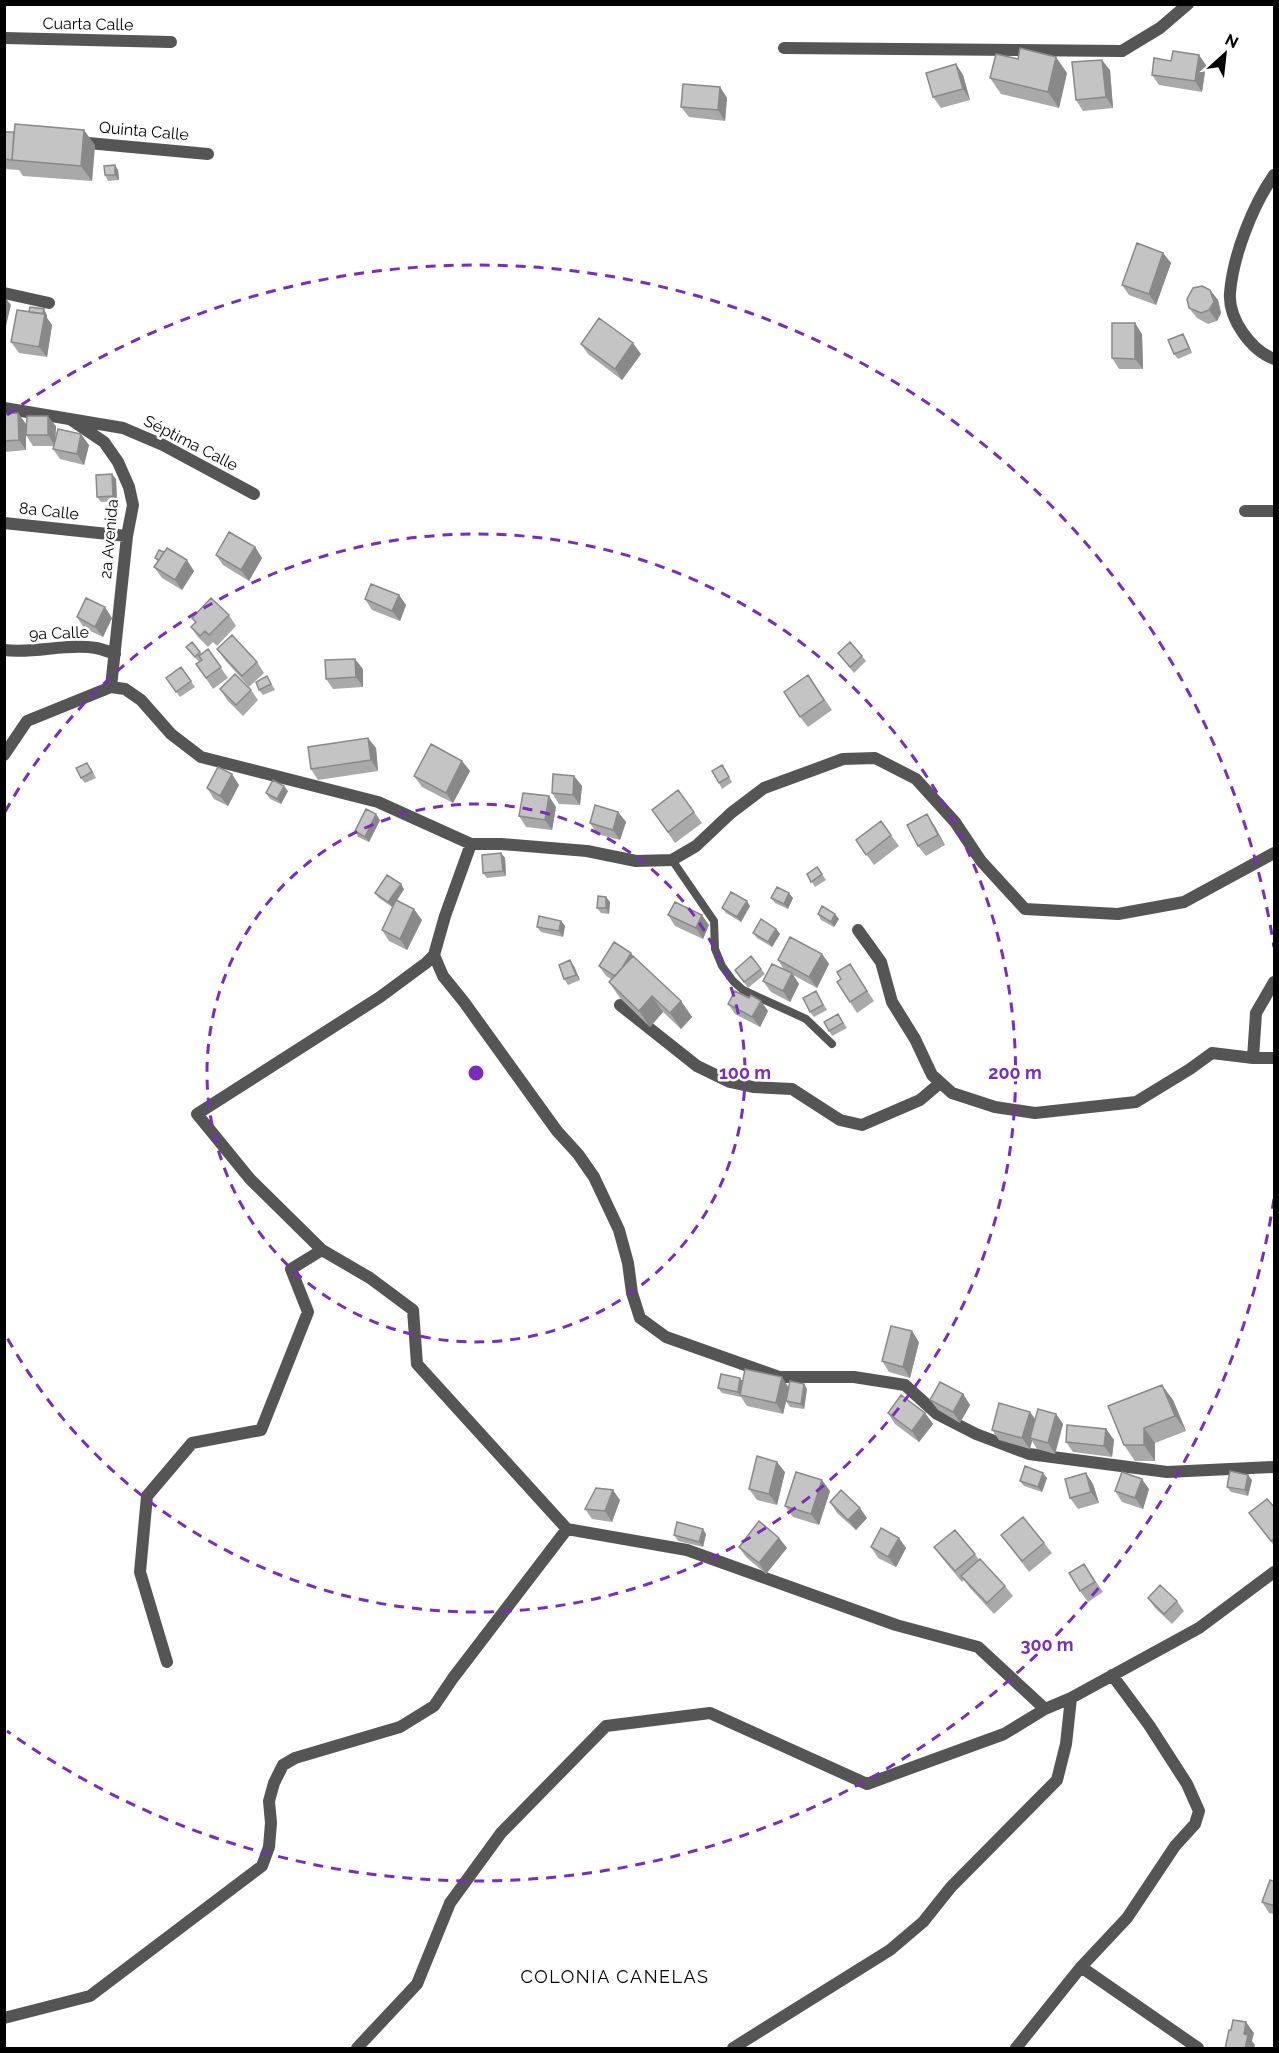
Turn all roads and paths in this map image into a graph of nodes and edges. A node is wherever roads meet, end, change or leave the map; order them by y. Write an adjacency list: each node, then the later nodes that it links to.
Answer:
1 (1188, 4): 4 (street)
2 (4, 38): 3 (street, Cuarta Calle)
3 (171, 42)
4 (784, 48)
5 (61, 140): 6 (street, Quinta Calle)
6 (208, 154)
7 (1275, 175): 10 (street)
8 (4, 293): 9 (street)
9 (49, 303)
10 (1275, 359)
11 (4, 408): 12 (street, Séptima Calle)
12 (70, 418): 13 (street, Séptima Calle); 17 (street, 2a Avenida)
13 (255, 494)
14 (1245, 511): 15 (street)
15 (1275, 512)
16 (4, 523): 17 (street, 8a Calle)
17 (126, 536): 19 (street, 2a Avenida)
18 (4, 650): 19 (street, 9a Calle)
19 (115, 654): 20 (street, 2a Avenida)
20 (111, 687): 21 (street); 22 (street)
21 (4, 755)
22 (471, 844): 24 (street); 26 (street)
23 (1275, 853): 24 (street)
24 (672, 860): 29 (lane)
25 (858, 930): 32 (street)
26 (434, 954): 33 (street); 34 (street)
27 (1275, 982): 30 (street)
28 (620, 1005): 32 (street)
29 (832, 1044)
30 (1253, 1058): 31 (street); 32 (street)
31 (1275, 1058)
32 (940, 1083)
33 (322, 1250): 35 (street); 37 (street)
34 (1275, 1467)
35 (567, 1529): 40 (street); 42 (street)
36 (1275, 1572): 38 (street)
37 (167, 1662)
38 (1112, 1675): 39 (street); 41 (street)
39 (1071, 1698): 40 (street); 44 (street)
40 (1045, 1709): 43 (street)
41 (1082, 1967): 45 (street); 46 (street)
42 (4, 2018)
43 (357, 2049)
44 (733, 2049)
45 (1016, 2049)
46 (1198, 2049)

